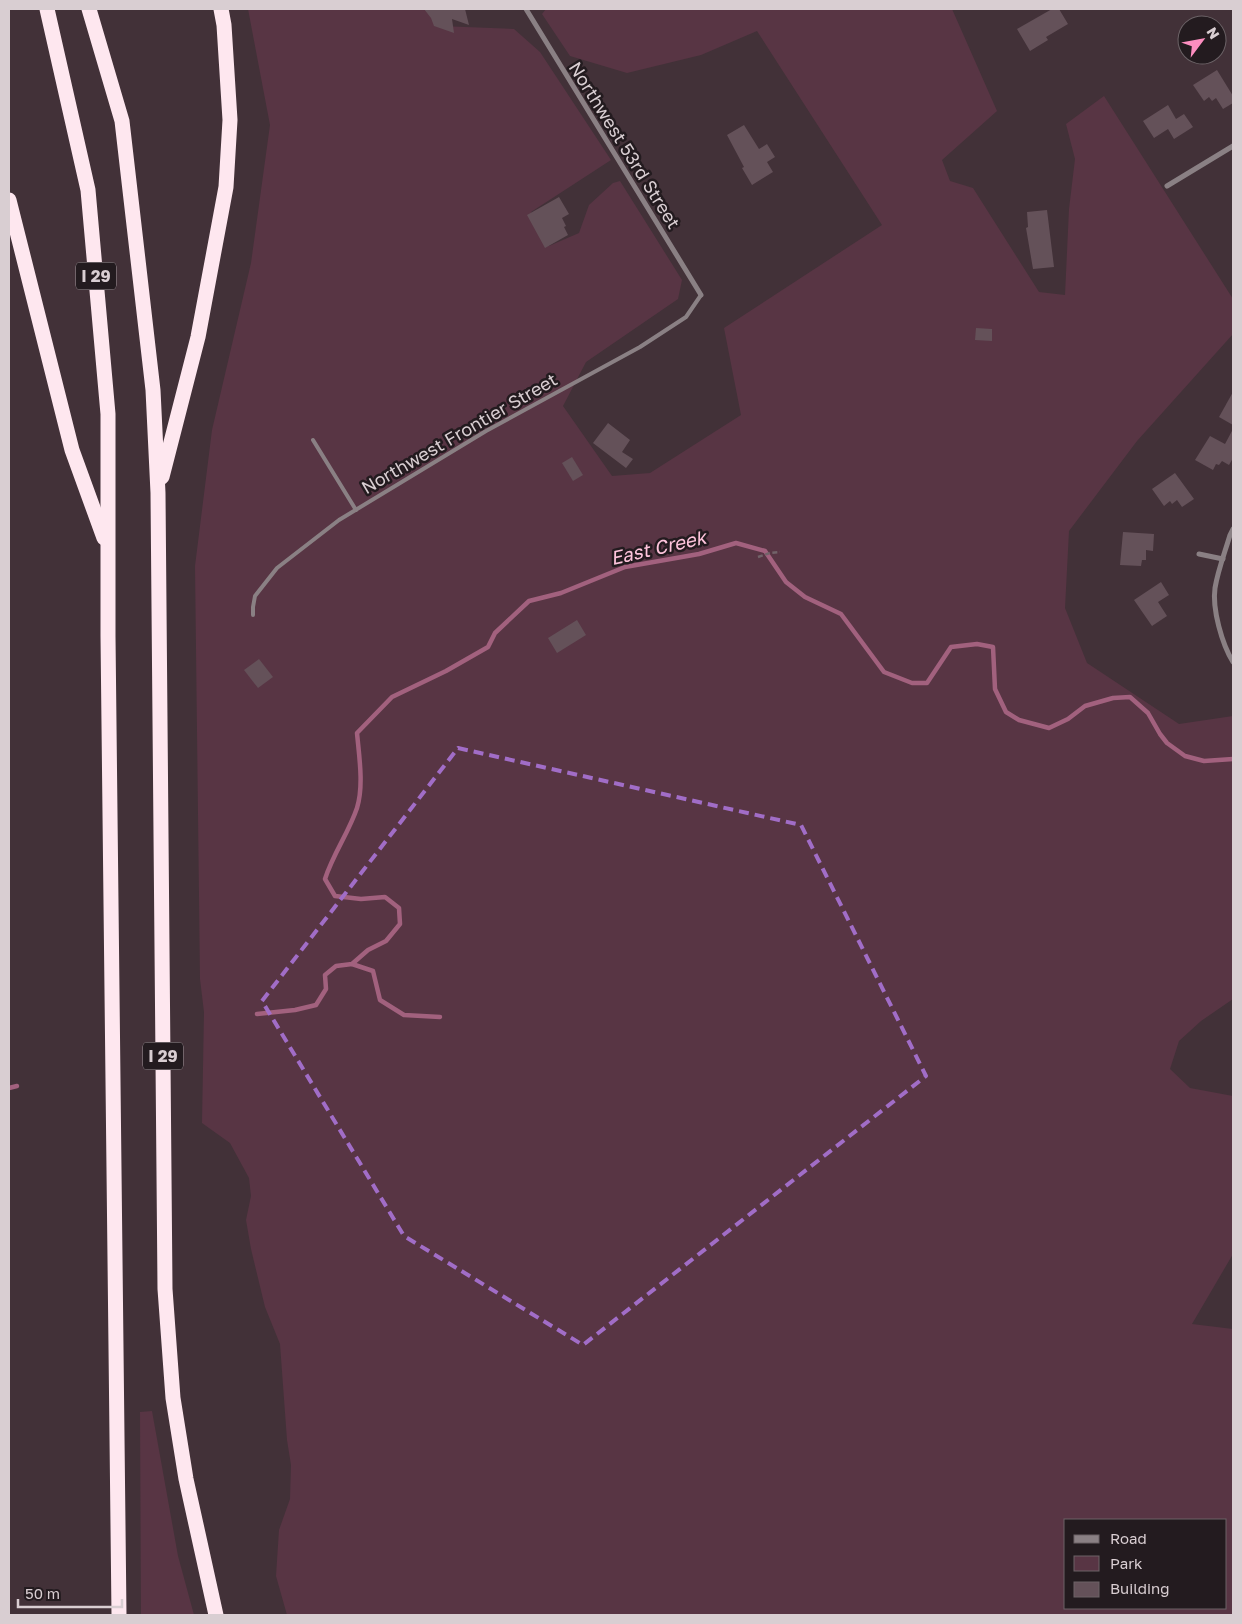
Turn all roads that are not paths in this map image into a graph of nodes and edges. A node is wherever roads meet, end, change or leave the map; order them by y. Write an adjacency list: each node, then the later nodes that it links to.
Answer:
1 (47, 9): 13 (highway, I 29)
2 (89, 9): 10 (highway, I 29)
3 (221, 9): 10 (highway)
4 (526, 9): 8 (street, Northwest 53rd Street)
5 (1233, 146): 6 (street)
6 (1167, 186)
7 (9, 200): 13 (highway)
8 (701, 295): 11 (lane, Northwest Frontier Street)
9 (313, 440): 11 (lane)
10 (158, 493): 19 (highway, I 29)
11 (356, 510): 16 (lane, Northwest Frontier Street)
12 (1233, 529): 15 (street)
13 (108, 548): 18 (highway, I 29)
14 (1199, 554): 15 (street)
15 (1223, 559): 17 (street)
16 (253, 615)
17 (1233, 662)
18 (119, 1615)
19 (216, 1615)

